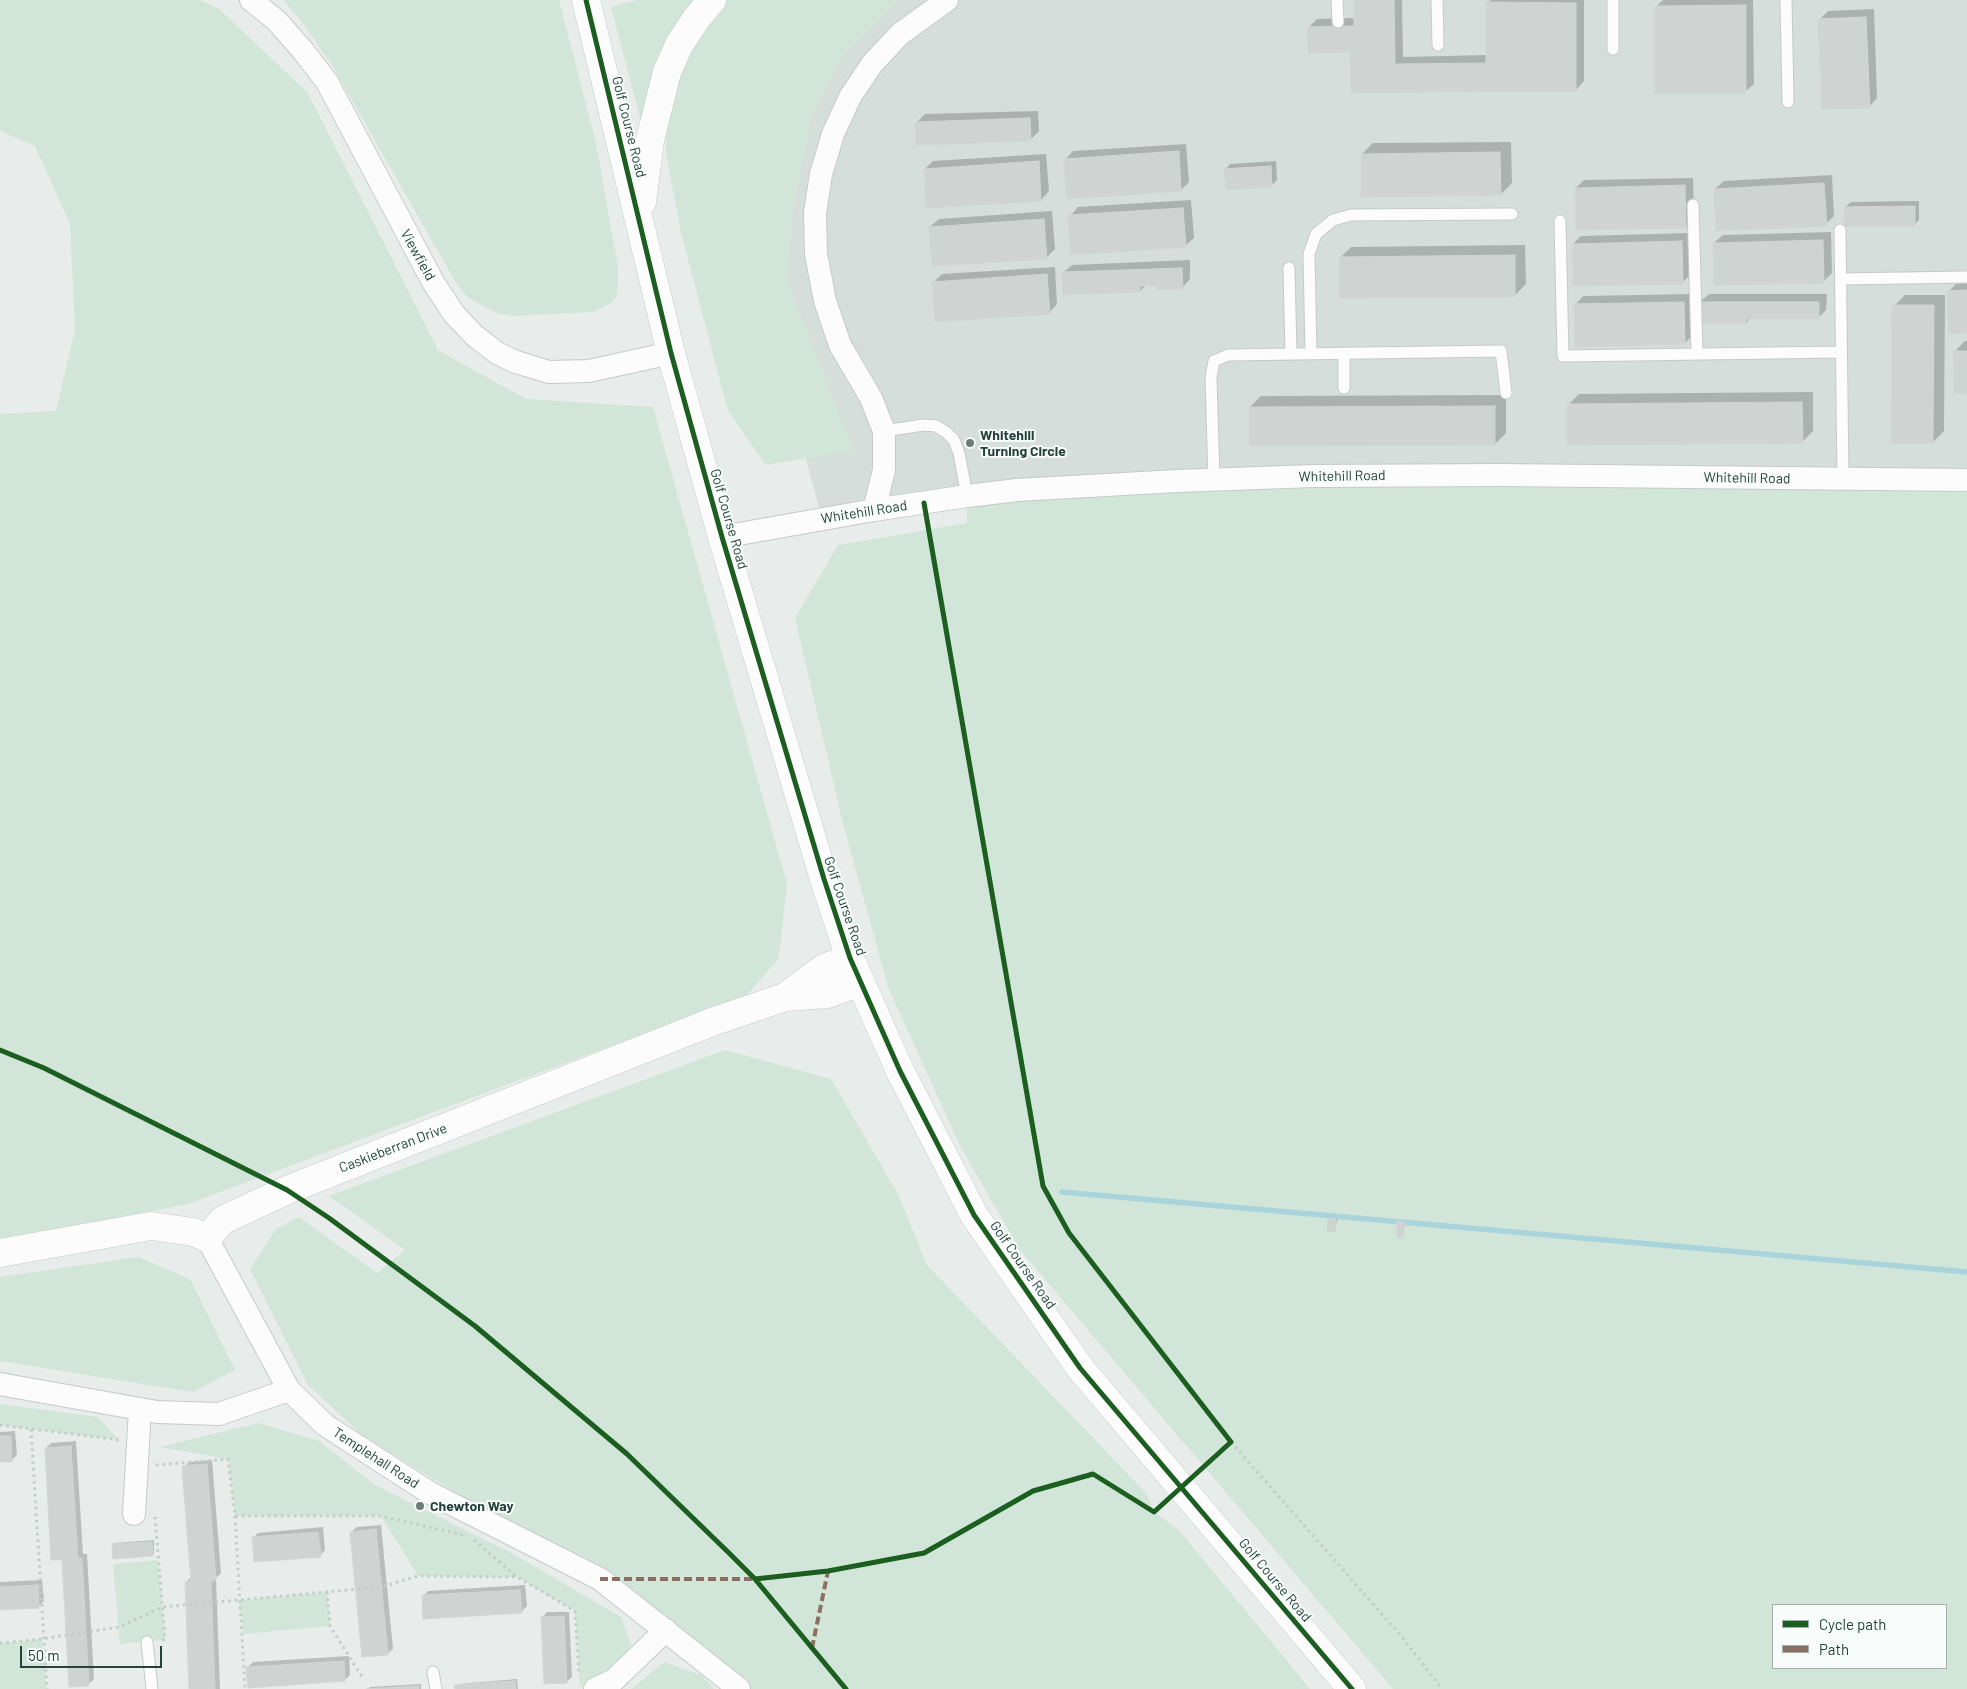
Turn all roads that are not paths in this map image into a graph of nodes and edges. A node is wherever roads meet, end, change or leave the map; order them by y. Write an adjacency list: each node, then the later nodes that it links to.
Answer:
1 (251, 0): 22 (street, Viewfield)
2 (712, 0): 15 (street)
3 (947, 0): 29 (street)
4 (1337, 0): 9 (lane)
5 (1437, 0): 10 (lane)
6 (1613, 0): 11 (lane)
7 (1786, 0): 12 (lane)
8 (590, 1): 15 (street, Golf Course Road)
9 (1338, 22)
10 (1438, 45)
11 (1613, 49)
12 (1788, 102)
13 (1693, 205): 26 (lane)
14 (1512, 214): 25 (lane)
15 (640, 217): 22 (street, Golf Course Road)
16 (1560, 221): 26 (lane)
17 (1840, 230): 20 (lane)
18 (1289, 268): 24 (lane)
19 (1967, 277): 20 (lane)
20 (1841, 279): 21 (lane)
21 (1841, 352): 26 (lane); 31 (lane)
22 (671, 353): 35 (street, Golf Course Road)
23 (1344, 353): 25 (lane); 27 (lane); 28 (lane)
24 (1291, 354): 25 (lane); 30 (lane)
25 (1311, 354)
26 (1697, 354)
27 (1344, 388)
28 (1506, 393)
29 (884, 431): 33 (lane); 34 (street)
30 (1214, 479): 31 (street, Whitehill Road); 33 (street, Whitehill Road)
31 (1843, 479): 32 (street, Whitehill Road)
32 (1967, 480)
33 (967, 496): 34 (street, Whitehill Road)
34 (874, 510): 35 (street, Whitehill Road)
35 (722, 538): 36 (street, Golf Course Road)
36 (855, 970): 37 (street, Caskieberran Drive); 50 (street, Golf Course Road)
37 (207, 1238): 38 (street); 40 (street, Templehall Road)
38 (0, 1254)
39 (0, 1384): 41 (street)
40 (289, 1390): 41 (street); 43 (street, Templehall Road)
41 (140, 1409): 42 (street)
42 (145, 1513)
43 (666, 1630): 46 (street); 49 (street, Templehall Road)
44 (147, 1642): 47 (lane)
45 (433, 1672): 48 (lane)
46 (587, 1683)
47 (152, 1689)
48 (436, 1689)
49 (739, 1689)
50 (1352, 1689)

